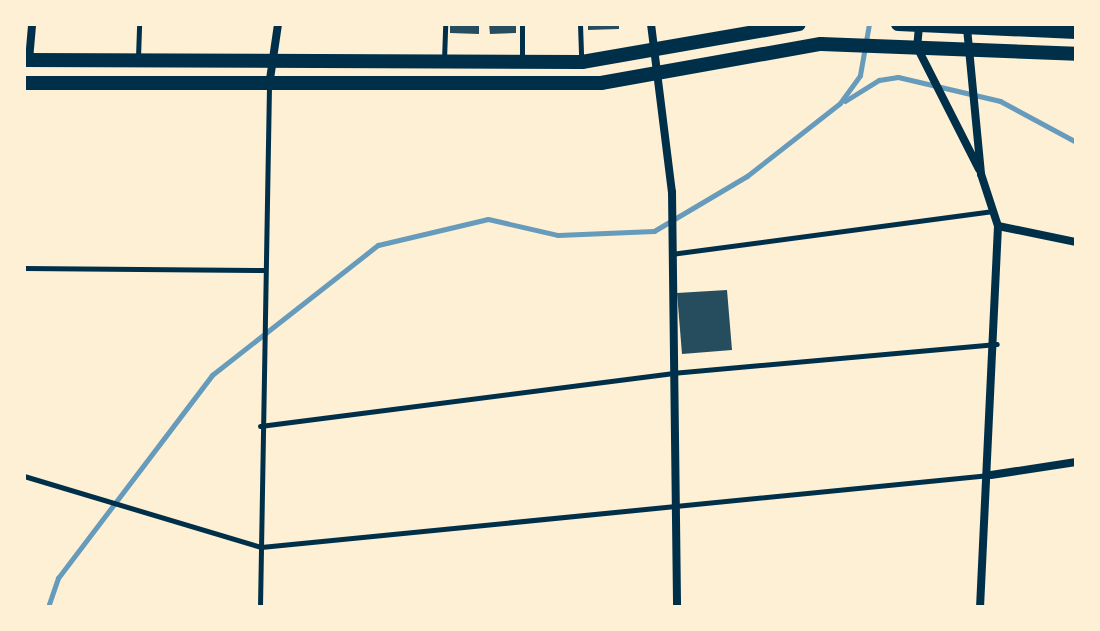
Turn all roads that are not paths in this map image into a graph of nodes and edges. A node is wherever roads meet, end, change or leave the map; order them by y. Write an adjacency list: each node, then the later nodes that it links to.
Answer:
1 (32, 24): 18 (street)
2 (139, 24): 19 (lane)
3 (278, 24): 22 (street)
4 (445, 24): 23 (lane)
5 (522, 24): 21 (lane)
6 (580, 24): 20 (lane)
7 (651, 24): 16 (street)
8 (799, 24): 16 (main road)
9 (898, 24): 10 (main road)
10 (919, 26): 11 (main road); 14 (street)
11 (967, 28): 12 (main road); 15 (street)
12 (1047, 28): 13 (main road)
13 (1076, 32)
14 (917, 47): 15 (main road); 24 (main road); 27 (street)
15 (965, 50): 17 (main road); 27 (street)
16 (655, 53): 20 (main road); 24 (street)
17 (1076, 54)
18 (27, 60): 19 (main road)
19 (138, 62): 22 (main road)
20 (582, 62): 21 (main road)
21 (522, 64): 23 (main road)
22 (270, 65): 23 (main road); 26 (street)
23 (444, 65)
24 (657, 75): 26 (main road); 31 (street)
25 (24, 83): 26 (main road)
26 (269, 87): 33 (lane)
27 (981, 174): 28 (street)
28 (993, 211): 29 (street); 31 (lane)
29 (998, 226): 30 (street); 34 (street)
30 (1076, 242)
31 (670, 254): 35 (street)
32 (24, 268): 33 (lane)
33 (263, 270): 36 (lane)
34 (997, 344): 35 (lane); 38 (street)
35 (672, 373): 36 (lane); 40 (street)
36 (260, 426): 41 (lane)
37 (1076, 462): 38 (street)
38 (991, 475): 40 (lane); 44 (street)
39 (24, 476): 41 (lane)
40 (674, 510): 41 (lane); 43 (street)
41 (261, 547): 42 (lane)
42 (260, 607)
43 (677, 607)
44 (980, 607)

